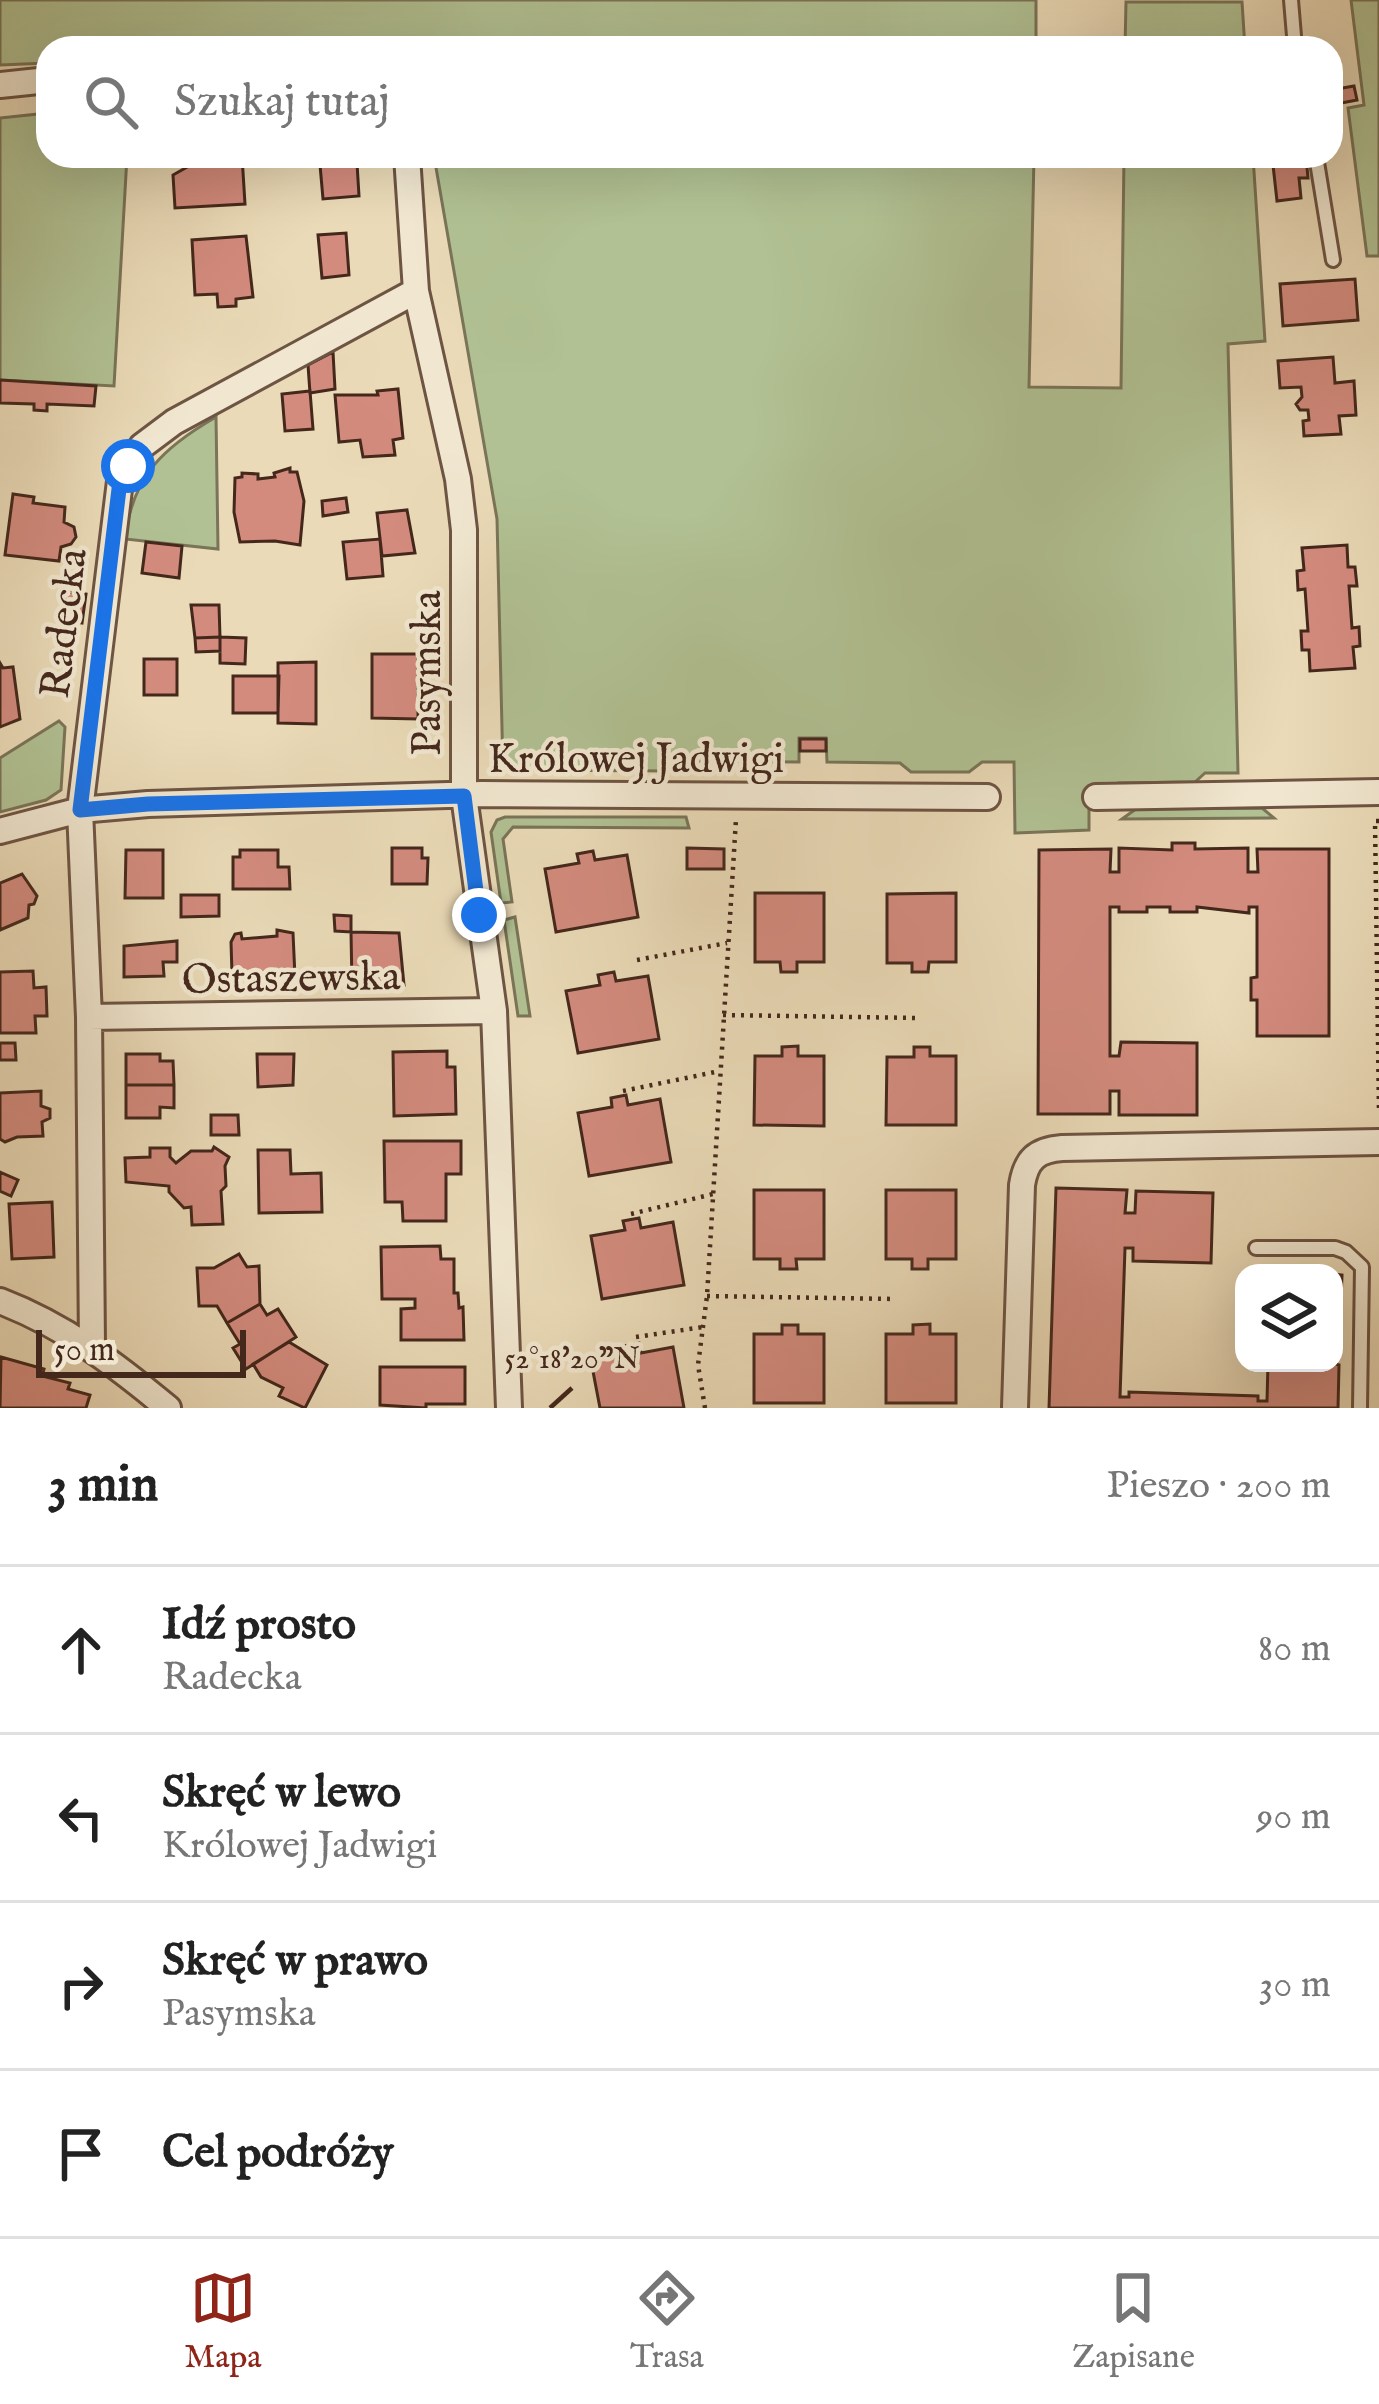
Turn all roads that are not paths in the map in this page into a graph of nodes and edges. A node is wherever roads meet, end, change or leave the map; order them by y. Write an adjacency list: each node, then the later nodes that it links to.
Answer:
1 (1292, 0): 2 (lane)
2 (1294, 36)
3 (36, 81): 4 (street)
4 (0, 85)
5 (408, 168): 8 (street, Pasymska)
6 (1318, 168): 7 (lane)
7 (1333, 260)
8 (416, 291): 10 (street, Pasymska); 13 (street, Radecka)
9 (1379, 792): 12 (street)
10 (464, 796): 11 (street, Królowej Jadwigi); 13 (street, Królowej Jadwigi); 15 (street, Pasymska)
11 (987, 796)
12 (1096, 797)
13 (80, 810): 14 (street, Królowej Jadwigi); 16 (street, Radecka)
14 (0, 831)
15 (494, 1011): 16 (street, Ostaszewska); 22 (street, Pasymska)
16 (89, 1017): 20 (street, Radecka)
17 (1379, 1142): 23 (street)
18 (1256, 1248): 24 (lane)
19 (0, 1301): 20 (street)
20 (92, 1346): 21 (street)
21 (167, 1408)
22 (509, 1408)
23 (1015, 1408)
24 (1360, 1408)

